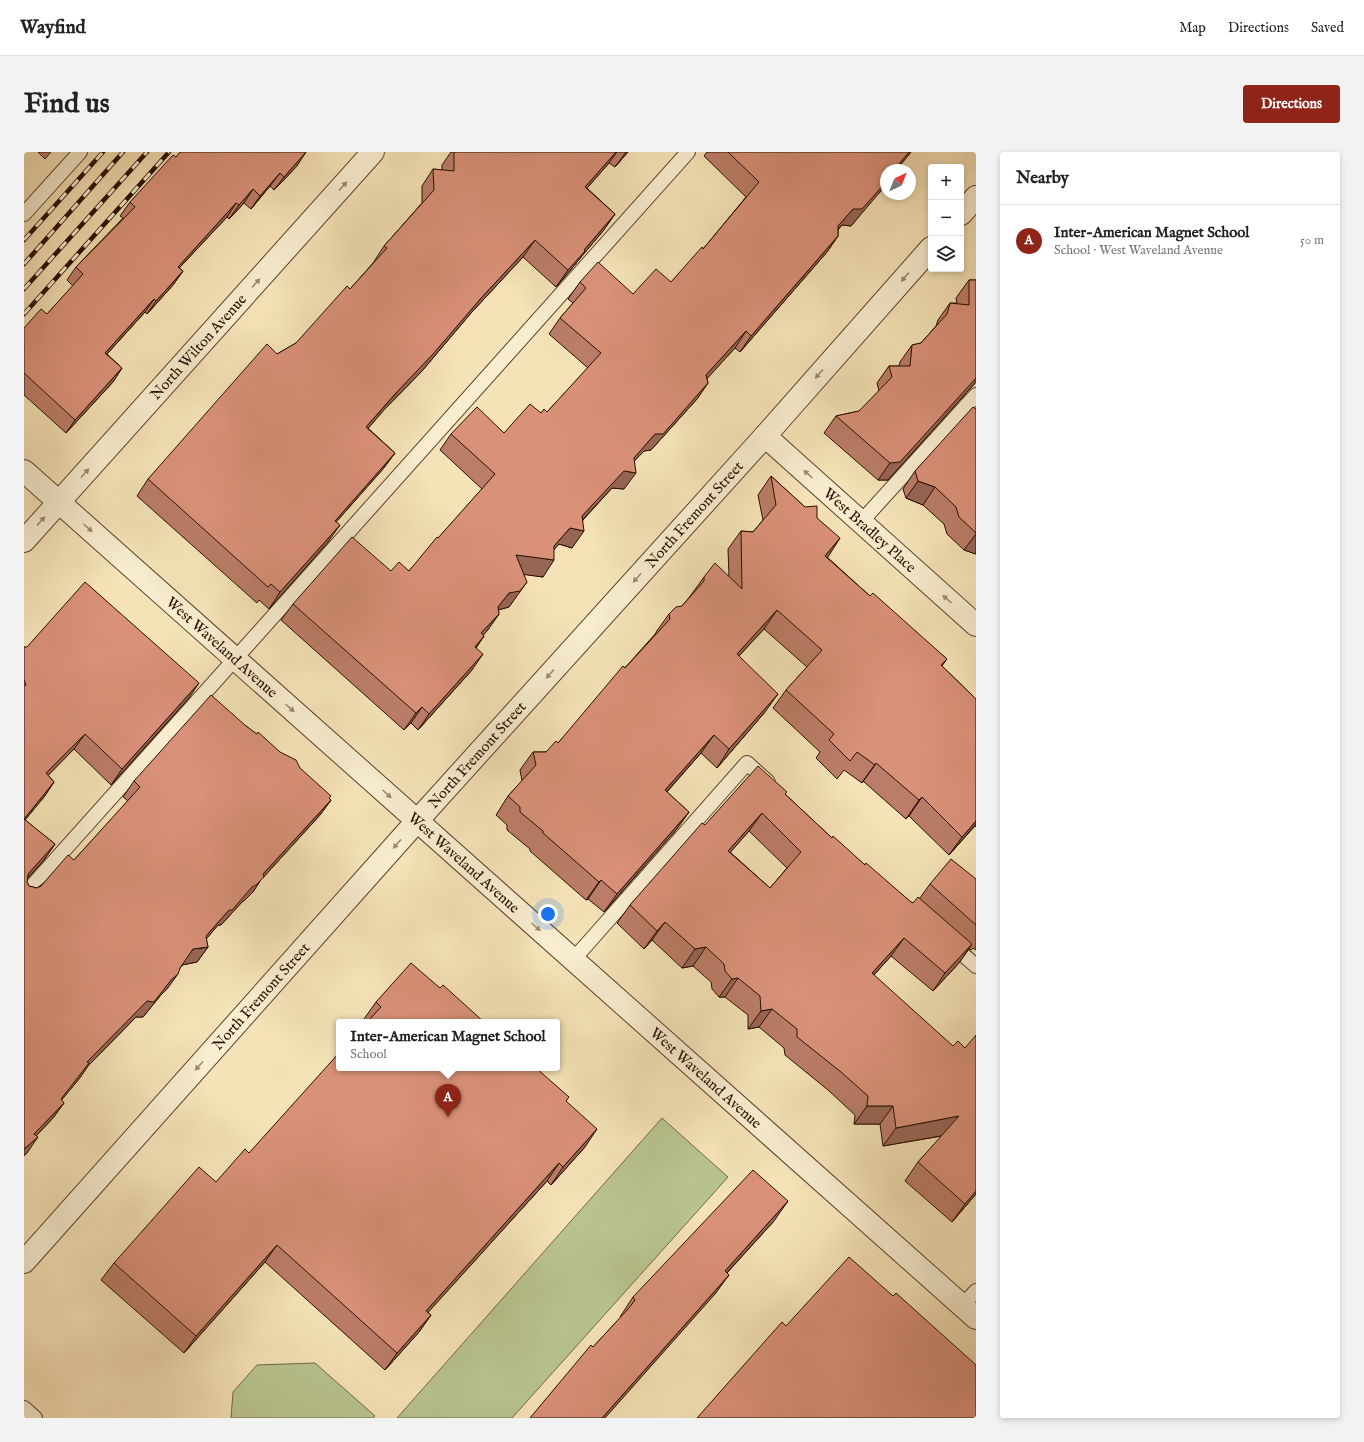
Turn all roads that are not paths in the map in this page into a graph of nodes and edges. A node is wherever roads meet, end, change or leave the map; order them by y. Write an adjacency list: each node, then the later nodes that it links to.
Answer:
1 (80, 152): 6 (lane)
2 (373, 152): 11 (street, North Wilton Avenue, one-way to 2)
3 (688, 152): 15 (lane)
4 (976, 197): 5 (street)
5 (964, 211)
6 (24, 214)
7 (928, 251): 9 (street, North Fremont Street, one-way to 9)
8 (976, 395): 12 (lane)
9 (765, 436): 12 (street, West Bradley Place, one-way to 9); 17 (street, North Fremont Street, one-way to 17)
10 (24, 471): 11 (street, West Waveland Avenue)
11 (59, 502): 13 (street, North Wilton Avenue, one-way to 11); 15 (street, West Waveland Avenue, one-way to 15)
12 (861, 522): 14 (street, West Bradley Place, one-way to 12)
13 (24, 541)
14 (976, 625)
15 (235, 659): 17 (street, West Waveland Avenue, one-way to 17); 18 (lane)
16 (776, 789): 20 (lane)
17 (417, 821): 20 (street, West Waveland Avenue, one-way to 20); 22 (street, North Fremont Street, one-way to 22)
18 (24, 895)
19 (941, 935): 21 (lane)
20 (573, 960): 23 (street, West Waveland Avenue)
21 (976, 966)
22 (24, 1262)
23 (971, 1305)
24 (24, 1408): 25 (lane)
25 (35, 1418)

